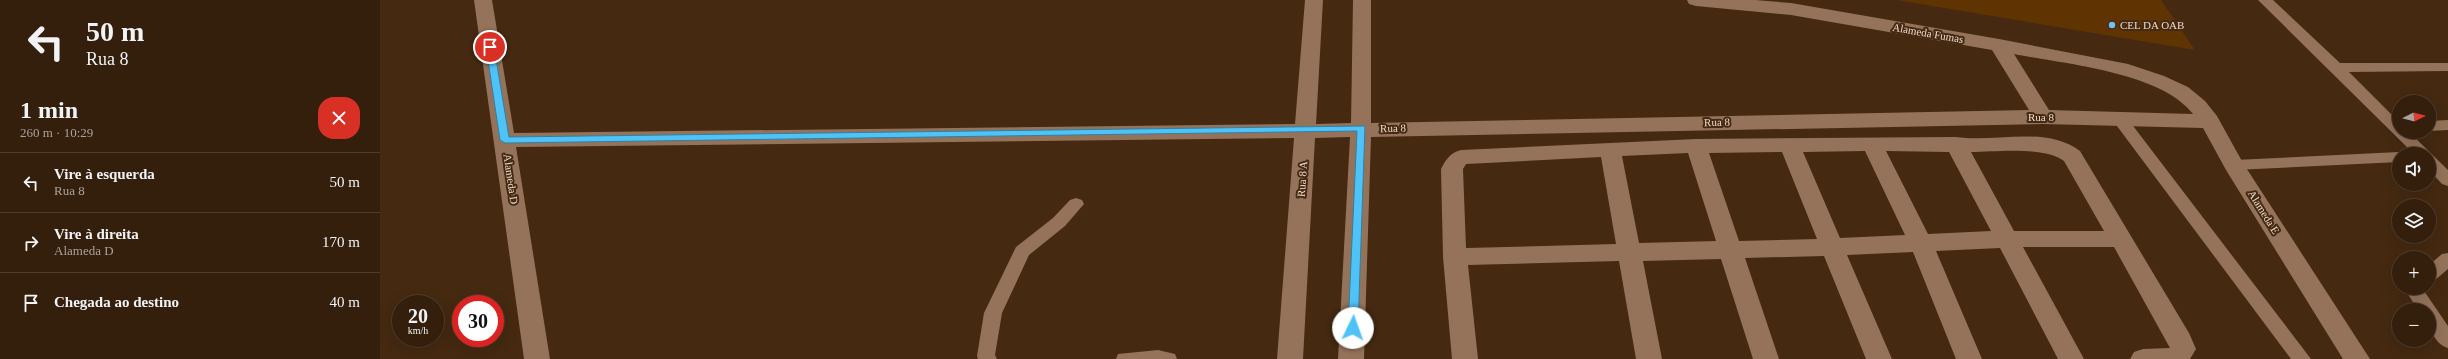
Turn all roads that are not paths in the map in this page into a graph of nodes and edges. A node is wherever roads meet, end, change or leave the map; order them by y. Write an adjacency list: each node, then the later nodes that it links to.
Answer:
1 (483, 0): 19 (street, Alameda D)
2 (1314, 0): 17 (street, Rua 8 A)
3 (1362, 0): 16 (street)
4 (1696, 0): 6 (street, Alameda Fumas)
5 (2265, 0): 8 (lane)
6 (1999, 45): 9 (street, Alameda Fumas); 10 (street)
7 (2448, 67): 8 (lane)
8 (2336, 68): 13 (lane)
9 (2158, 80): 12 (street, Alameda E)
10 (2043, 117): 11 (street, Rua 8); 16 (street, Rua 8)
11 (2119, 118): 12 (street, Rua 8); 55 (lane)
12 (2210, 121): 27 (street, Alameda E)
13 (2392, 123)
14 (2448, 125): 15 (lane)
15 (2436, 126)
16 (1362, 128): 17 (street, Rua 8); 47 (street)
17 (1305, 131): 19 (street, Rua 8); 46 (street, Rua 8 A)
18 (2408, 139): 24 (lane)
19 (505, 140): 42 (street, Alameda D)
20 (1872, 144): 21 (street); 23 (street); 33 (street)
21 (1956, 144): 31 (street); 32 (street)
22 (1696, 146): 23 (street); 25 (street); 35 (street)
23 (1790, 146): 34 (street)
24 (2416, 147)
25 (1610, 148): 36 (street); 37 (street)
26 (2392, 157): 27 (lane)
27 (2234, 164): 56 (street, Alameda E)
28 (2436, 167): 29 (lane)
29 (2448, 180)
30 (1076, 204): 43 (lane)
31 (2006, 239): 32 (street); 33 (street); 53 (street)
32 (2121, 239): 54 (street)
33 (1921, 244): 34 (street); 52 (street)
34 (1831, 247): 35 (street); 51 (street)
35 (1731, 248): 36 (street); 50 (street)
36 (1628, 251): 37 (street); 49 (street)
37 (1455, 257): 48 (street)
38 (2448, 259): 39 (lane)
39 (2436, 269)
40 (2436, 323): 41 (lane)
41 (2448, 341)
42 (537, 359)
43 (988, 359)
44 (1125, 359): 45 (lane)
45 (1168, 359)
46 (1290, 359)
47 (1351, 359)
48 (1464, 359)
49 (1649, 359)
50 (1766, 359)
51 (1879, 359)
52 (1969, 359)
53 (2071, 359)
54 (2143, 359)
55 (2302, 359)
56 (2357, 359)

